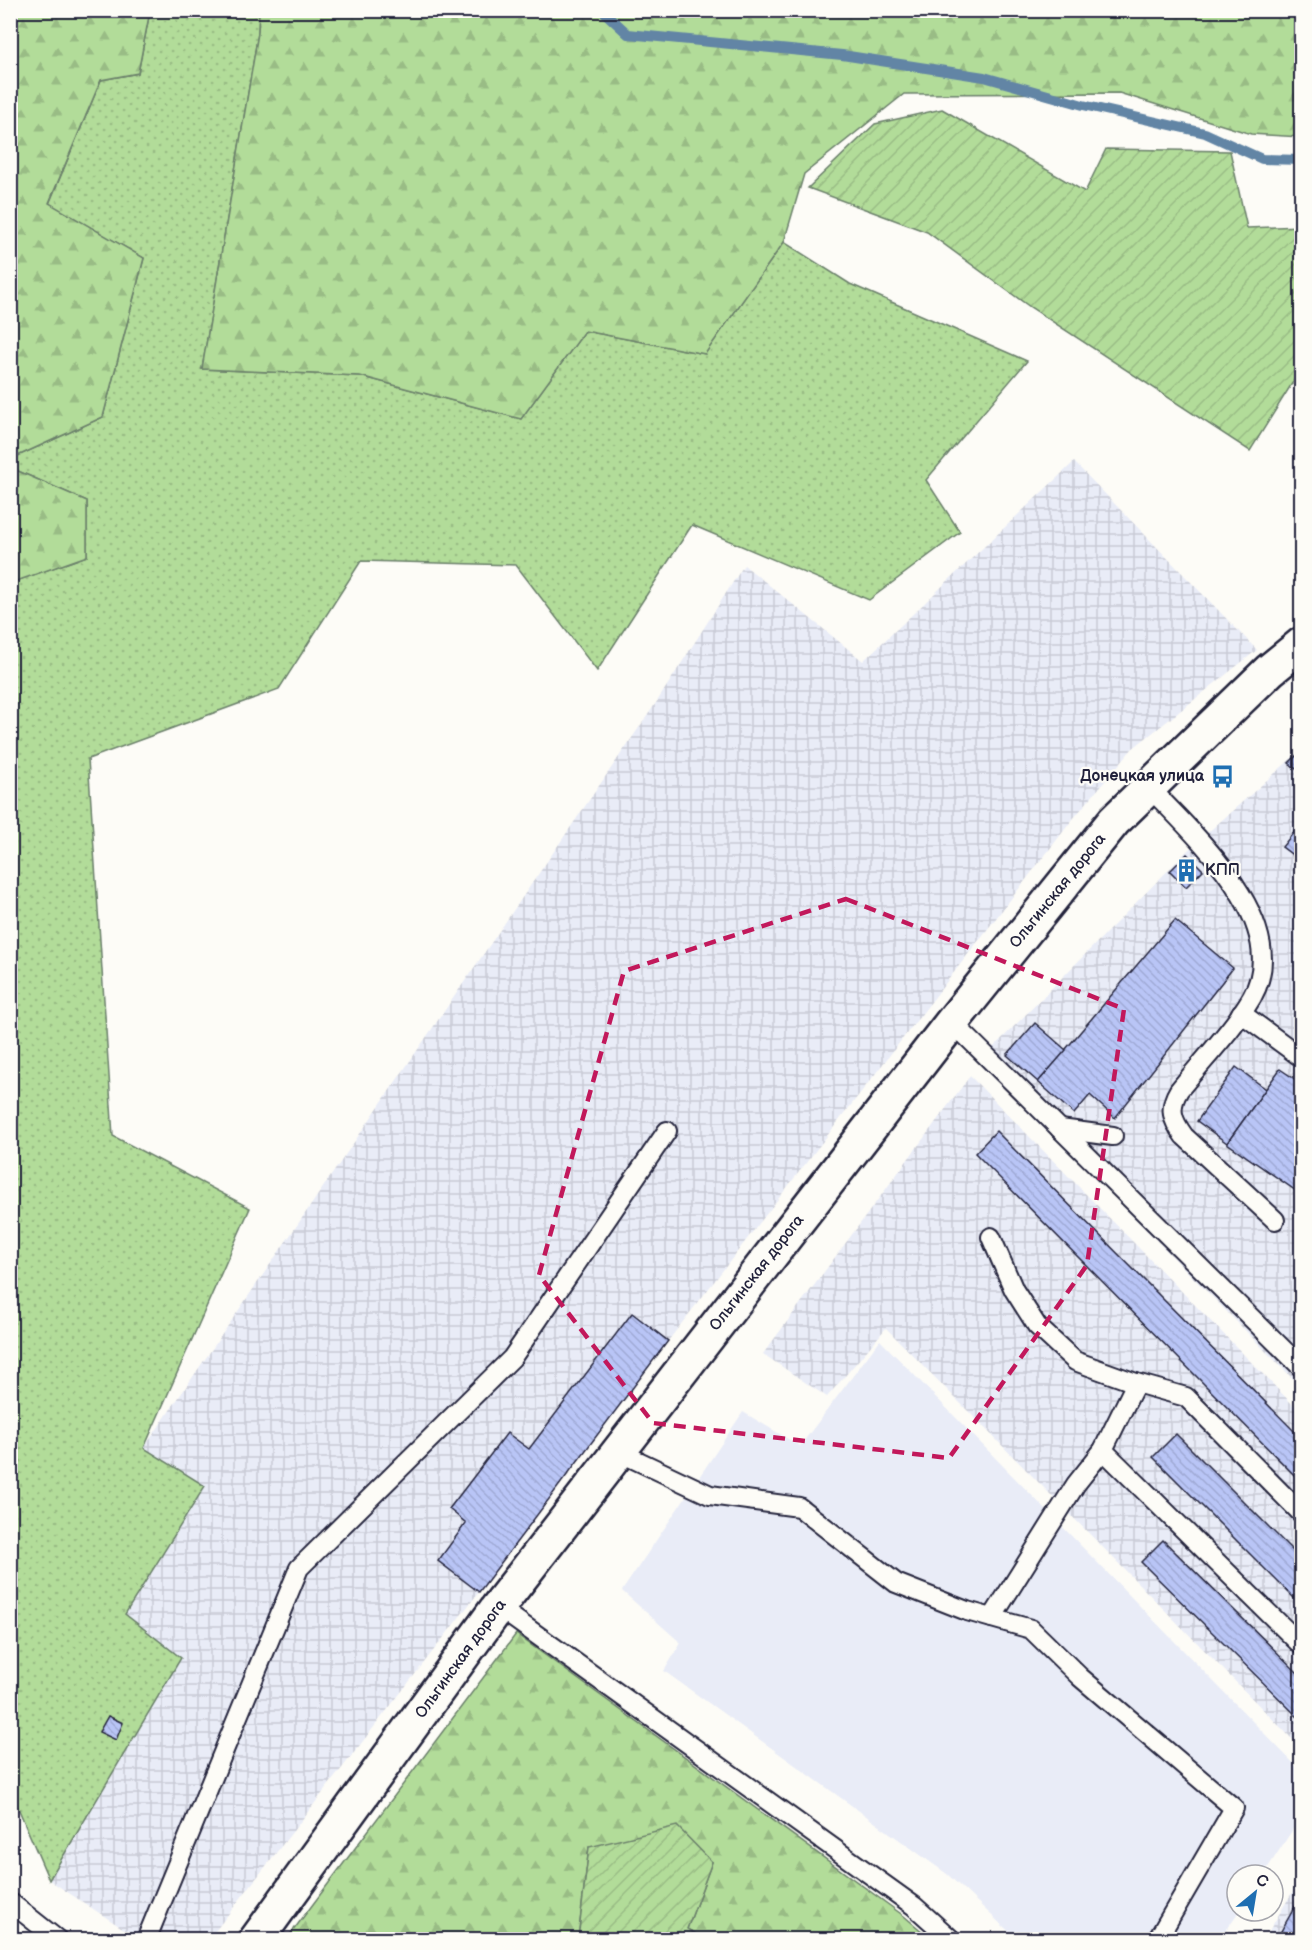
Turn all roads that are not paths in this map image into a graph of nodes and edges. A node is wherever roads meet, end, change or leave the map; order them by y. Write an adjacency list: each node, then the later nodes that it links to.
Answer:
1 (1302, 644): 2 (street, Ольгинская дорога)
2 (1148, 786): 3 (lane); 4 (street, Ольгинская дорога)
3 (1241, 1013): 5 (lane); 9 (lane)
4 (952, 1022): 6 (lane); 14 (street, Ольгинская дорога)
5 (1302, 1058)
6 (1059, 1129): 8 (lane); 11 (lane)
7 (667, 1131): 21 (lane)
8 (1113, 1136)
9 (1275, 1220)
10 (991, 1237): 12 (lane)
11 (1302, 1368)
12 (1136, 1383): 13 (lane); 15 (lane)
13 (1103, 1450): 17 (lane); 18 (lane)
14 (619, 1452): 16 (street, Ольгинская дорога); 17 (lane)
15 (1302, 1514)
16 (498, 1607): 22 (street, Ольгинская дорога); 23 (lane)
17 (992, 1618): 24 (lane)
18 (1302, 1646)
19 (10, 1902): 20 (lane)
20 (58, 1940)
21 (147, 1940)
22 (256, 1940)
23 (952, 1940)
24 (1157, 1940)

